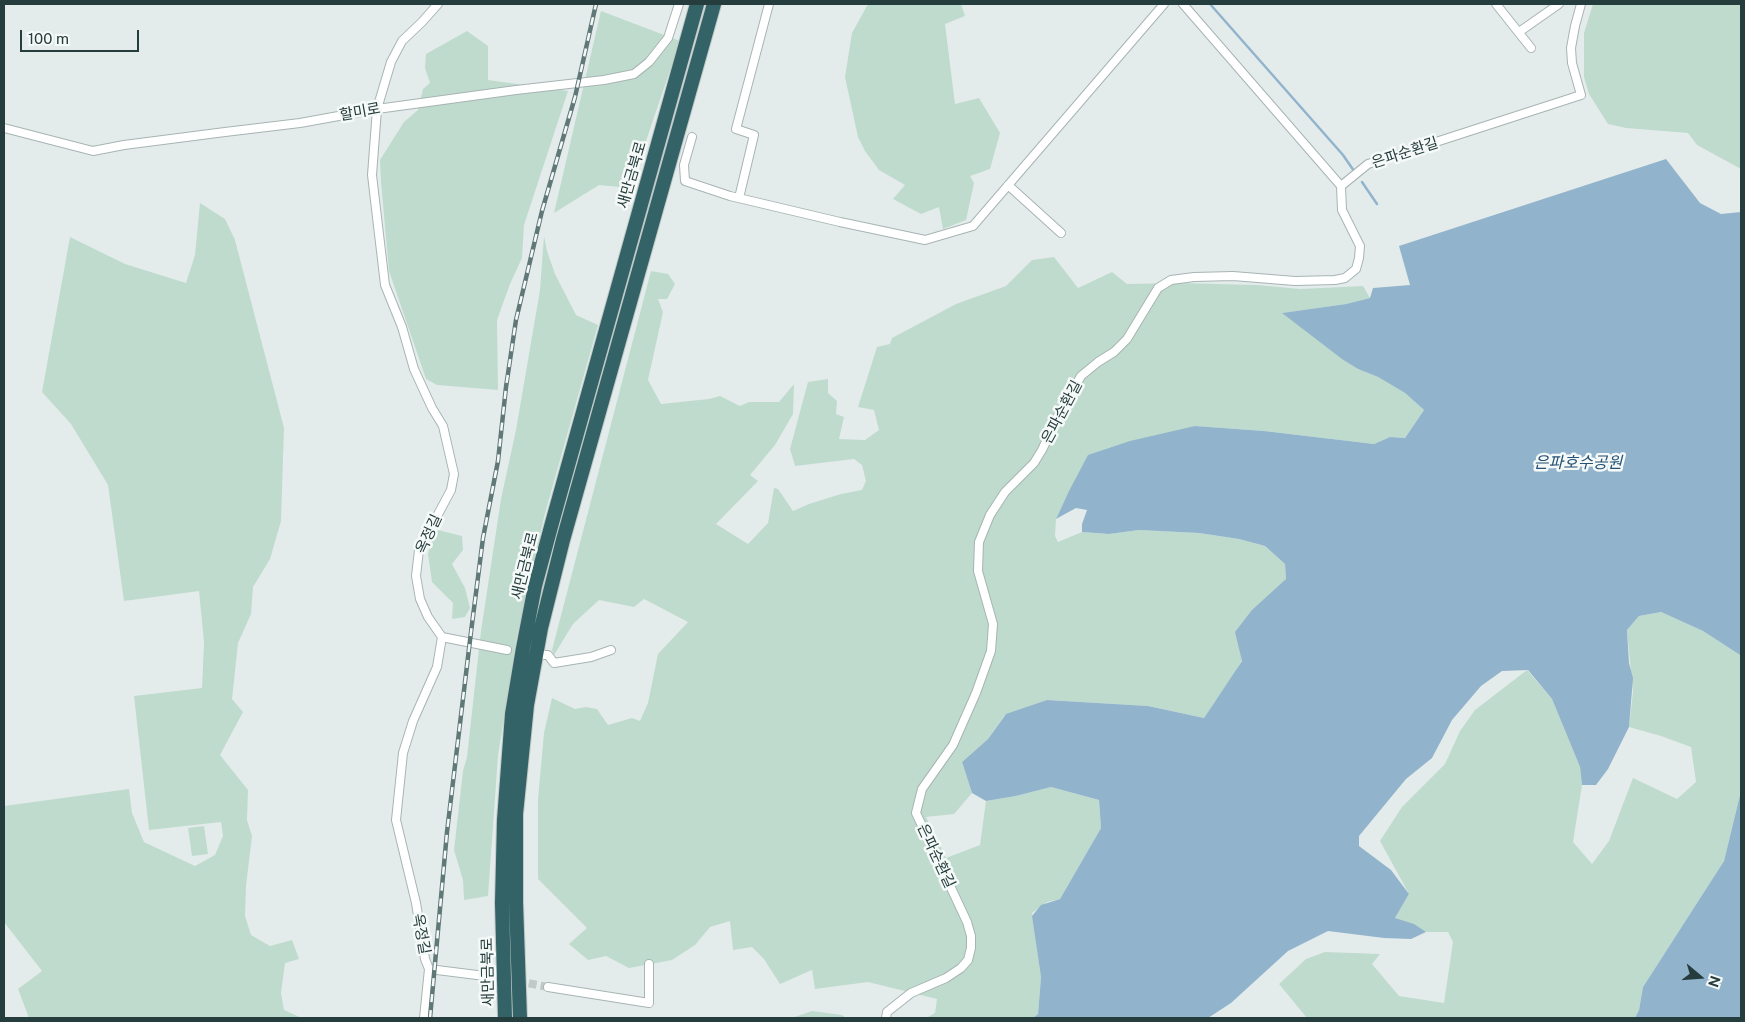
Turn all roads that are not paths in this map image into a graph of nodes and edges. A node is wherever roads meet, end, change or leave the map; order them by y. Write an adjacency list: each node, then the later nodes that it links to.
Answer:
1 (438, 4): 13 (street, 옥정길)
2 (679, 4): 13 (street, 할미로)
3 (697, 4): 29 (highway, 새만금북로)
4 (714, 4): 15 (highway, 새만금북로)
5 (769, 4): 18 (street)
6 (1164, 4): 16 (street)
7 (1183, 4): 17 (street)
8 (1496, 4): 11 (street)
9 (1559, 4): 11 (street)
10 (1581, 4): 17 (street, 은파순환길)
11 (1519, 32): 12 (street)
12 (1531, 48)
13 (377, 109): 14 (street, 할미로); 20 (street, 옥정길)
14 (4, 128)
15 (685, 137): 18 (street); 30 (highway, 새만금북로)
16 (1008, 186): 18 (street); 19 (street)
17 (1341, 186): 31 (street, 은파순환길)
18 (739, 198)
19 (1061, 233)
20 (442, 637): 21 (street); 25 (street, 옥정길)
21 (507, 650)
22 (611, 650): 23 (street)
23 (544, 655)
24 (649, 964): 27 (street)
25 (429, 969): 26 (street); 28 (street, 옥정길)
26 (485, 976)
27 (548, 986)
28 (424, 1018)
29 (505, 1018)
30 (520, 1018)
31 (886, 1018)

